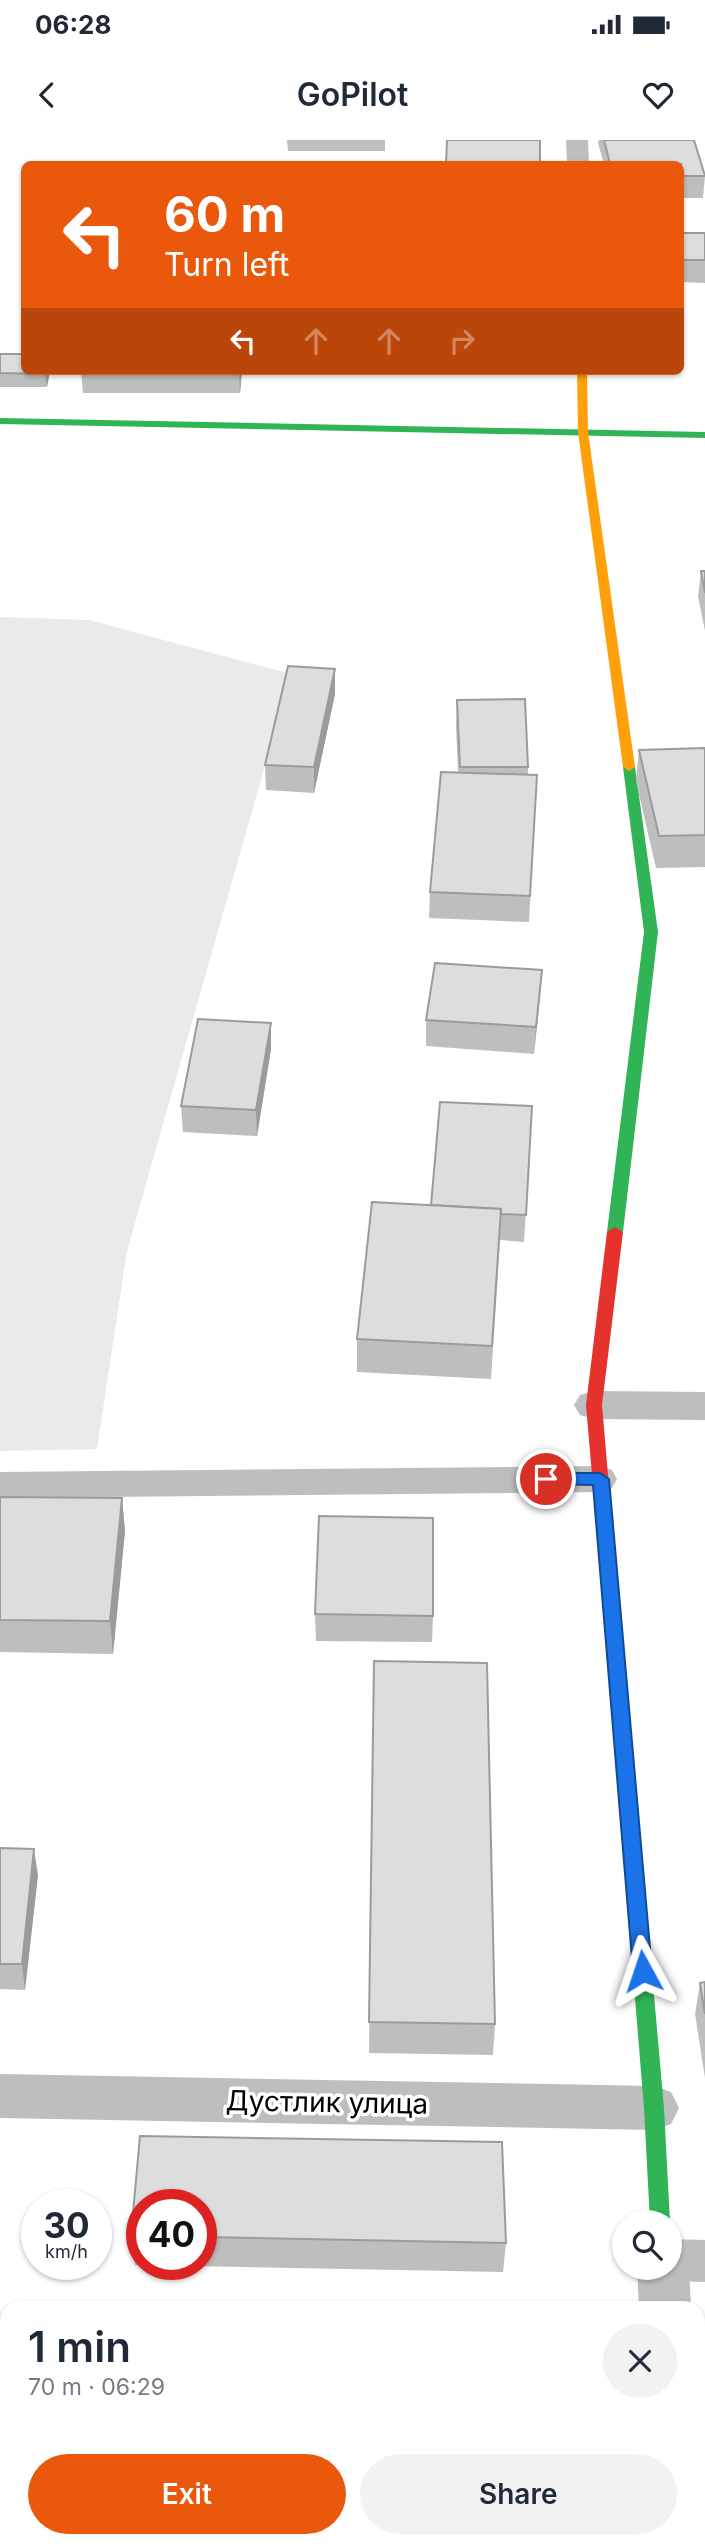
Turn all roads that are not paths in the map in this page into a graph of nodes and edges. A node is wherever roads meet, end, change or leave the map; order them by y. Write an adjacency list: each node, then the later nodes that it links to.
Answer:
1 (577, 140): 2 (street)
2 (578, 161)
3 (582, 375): 5 (street)
4 (0, 421): 5 (street)
5 (583, 432): 6 (street); 7 (street)
6 (705, 435)
7 (594, 1405): 8 (street); 9 (street)
8 (705, 1406)
9 (600, 1479): 10 (lane); 12 (street)
10 (0, 1485)
11 (0, 2096): 12 (street, Дустлик улица)
12 (654, 2108): 13 (street)
13 (659, 2210)
14 (682, 2261): 15 (lane)
15 (705, 2262)
16 (664, 2280): 17 (street)
17 (665, 2301)

